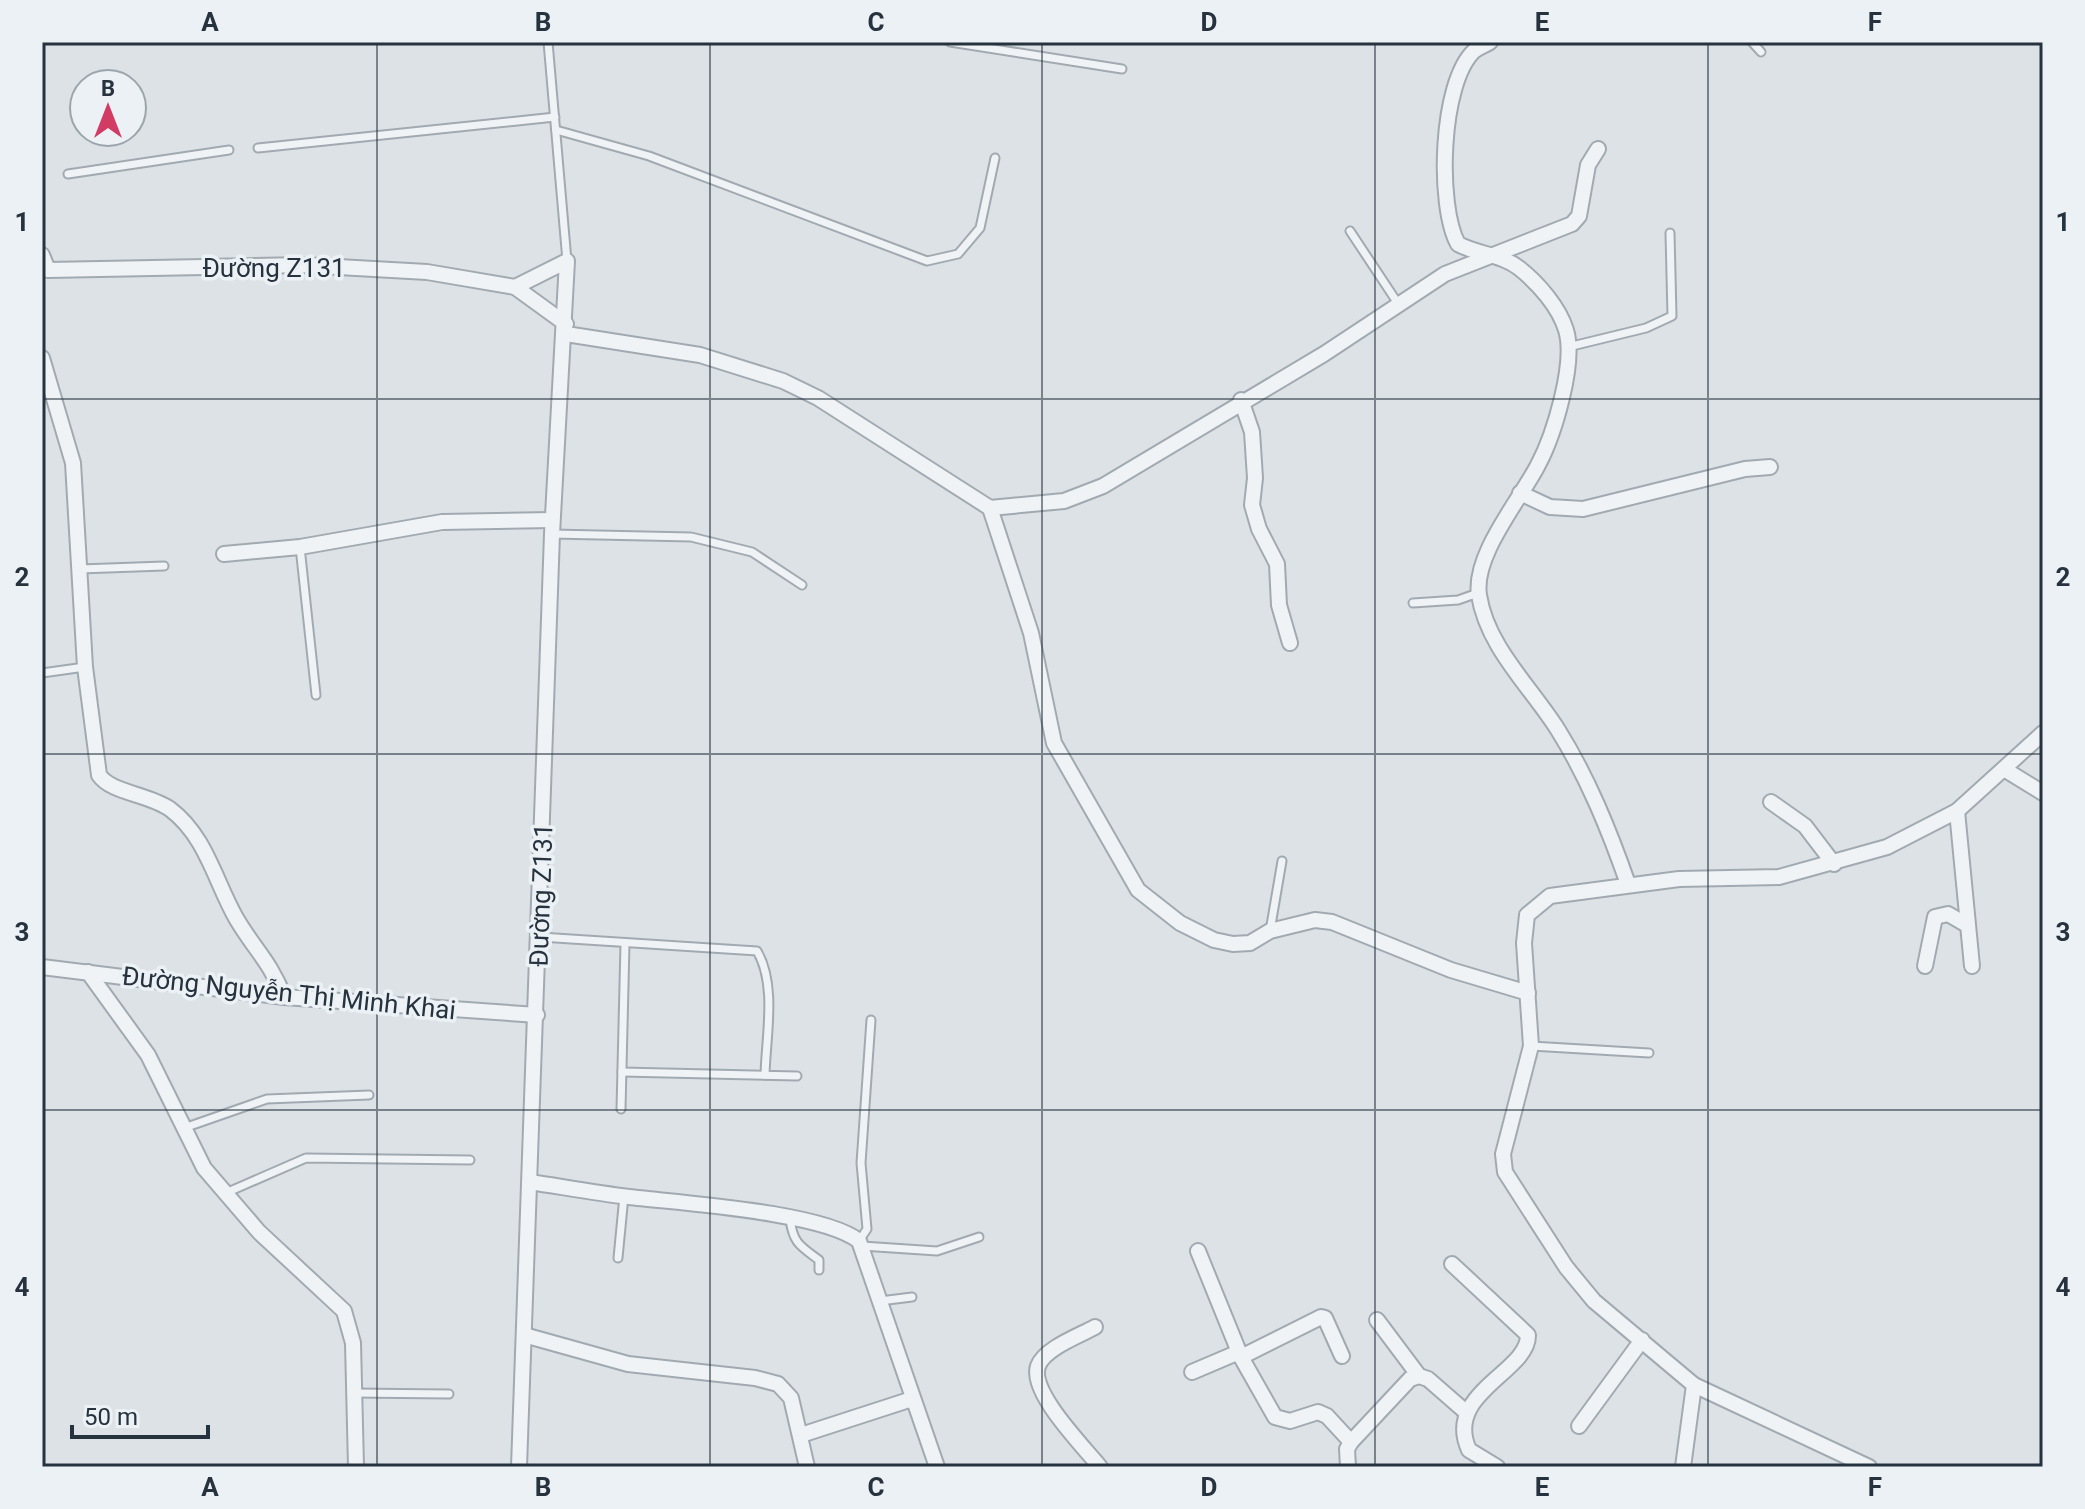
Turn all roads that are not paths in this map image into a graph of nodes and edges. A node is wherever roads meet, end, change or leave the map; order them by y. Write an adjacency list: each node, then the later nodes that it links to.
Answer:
1 (548, 42): 8 (lane)
2 (950, 42): 5 (lane)
3 (1490, 42): 18 (street)
4 (1752, 42): 6 (lane)
5 (1003, 46): 7 (lane)
6 (1761, 52)
7 (1122, 69)
8 (555, 117): 9 (lane); 10 (lane)
9 (556, 130): 13 (lane); 19 (lane)
10 (258, 148)
11 (1598, 149): 18 (street)
12 (229, 150): 14 (lane)
13 (995, 158)
14 (68, 174)
15 (1350, 231): 22 (lane)
16 (1670, 233): 24 (lane)
17 (42, 255): 20 (street, Đường Z131)
18 (1492, 255): 22 (street); 24 (street)
19 (567, 261): 21 (street); 23 (street, Đường Z131)
20 (45, 272): 21 (street, Đường Z131)
21 (515, 287): 23 (street)
22 (1399, 305): 26 (street)
23 (566, 329): 29 (street); 30 (street, Đường Z131)
24 (1568, 347): 28 (street)
25 (42, 358): 34 (street)
26 (1241, 400): 29 (street); 38 (street)
27 (1770, 467): 28 (street)
28 (1520, 493): 36 (street)
29 (990, 508): 51 (street)
30 (552, 527): 31 (street); 35 (lane); 52 (street, Đường Z131)
31 (300, 547): 32 (street); 41 (lane)
32 (224, 554)
33 (164, 566): 34 (lane)
34 (80, 569): 39 (street)
35 (802, 585)
36 (1478, 593): 37 (lane); 49 (street)
37 (1413, 603)
38 (1290, 643)
39 (85, 667): 40 (lane); 59 (street)
40 (42, 673)
41 (316, 695)
42 (2043, 733): 43 (street)
43 (2004, 769): 44 (street); 46 (street)
44 (2043, 793)
45 (1771, 802): 48 (street)
46 (1957, 811): 48 (street); 50 (street)
47 (1282, 861): 51 (lane)
48 (1834, 864): 49 (street)
49 (1628, 884): 58 (street)
50 (1967, 925): 54 (street); 55 (street)
51 (1270, 931): 58 (street)
52 (540, 937): 53 (lane); 60 (street, Đường Z131)
53 (625, 944): 64 (lane); 65 (lane)
54 (1925, 966)
55 (1972, 966)
56 (42, 967): 57 (street, Đường Nguyễn Thị Minh Khai)
57 (88, 972): 59 (street, Đường Nguyễn Thị Minh Khai); 69 (street)
58 (1528, 993): 62 (street)
59 (284, 997): 60 (street, Đường Nguyễn Thị Minh Khai)
60 (537, 1015): 71 (street, Đường Z131)
61 (871, 1020): 76 (lane)
62 (1531, 1046): 63 (lane); 86 (street)
63 (1649, 1053)
64 (622, 1072): 65 (lane); 68 (lane)
65 (765, 1075): 66 (lane)
66 (797, 1076)
67 (369, 1095): 69 (lane)
68 (621, 1109)
69 (182, 1129): 72 (street)
70 (470, 1160): 72 (lane)
71 (530, 1182): 73 (street); 85 (street, Đường Z131)
72 (228, 1192): 92 (street)
73 (624, 1196): 74 (street); 78 (lane)
74 (790, 1219): 76 (street); 80 (lane)
75 (979, 1237): 76 (lane)
76 (859, 1243): 82 (street)
77 (1198, 1251): 87 (street)
78 (618, 1258)
79 (1452, 1264): 95 (street)
80 (819, 1270)
81 (912, 1297): 82 (lane)
82 (878, 1301): 94 (street)
83 (1377, 1320): 90 (street)
84 (1095, 1327): 103 (street)
85 (524, 1335): 97 (street); 100 (street, Đường Z131)
86 (1642, 1340): 91 (street); 96 (street)
87 (1240, 1355): 88 (street); 89 (street); 98 (street)
88 (1342, 1356)
89 (1192, 1372)
90 (1419, 1376): 95 (street); 98 (street)
91 (1694, 1385): 106 (street); 107 (street)
92 (353, 1393): 93 (lane); 99 (street)
93 (449, 1394)
94 (912, 1399): 97 (street); 102 (street)
95 (1467, 1413): 105 (street)
96 (1579, 1426)
97 (801, 1435): 101 (street)
98 (1351, 1442): 104 (street)
99 (356, 1467)
100 (519, 1467)
101 (807, 1467)
102 (937, 1467)
103 (1100, 1467)
104 (1348, 1467)
105 (1497, 1467)
106 (1683, 1467)
107 (1869, 1467)

